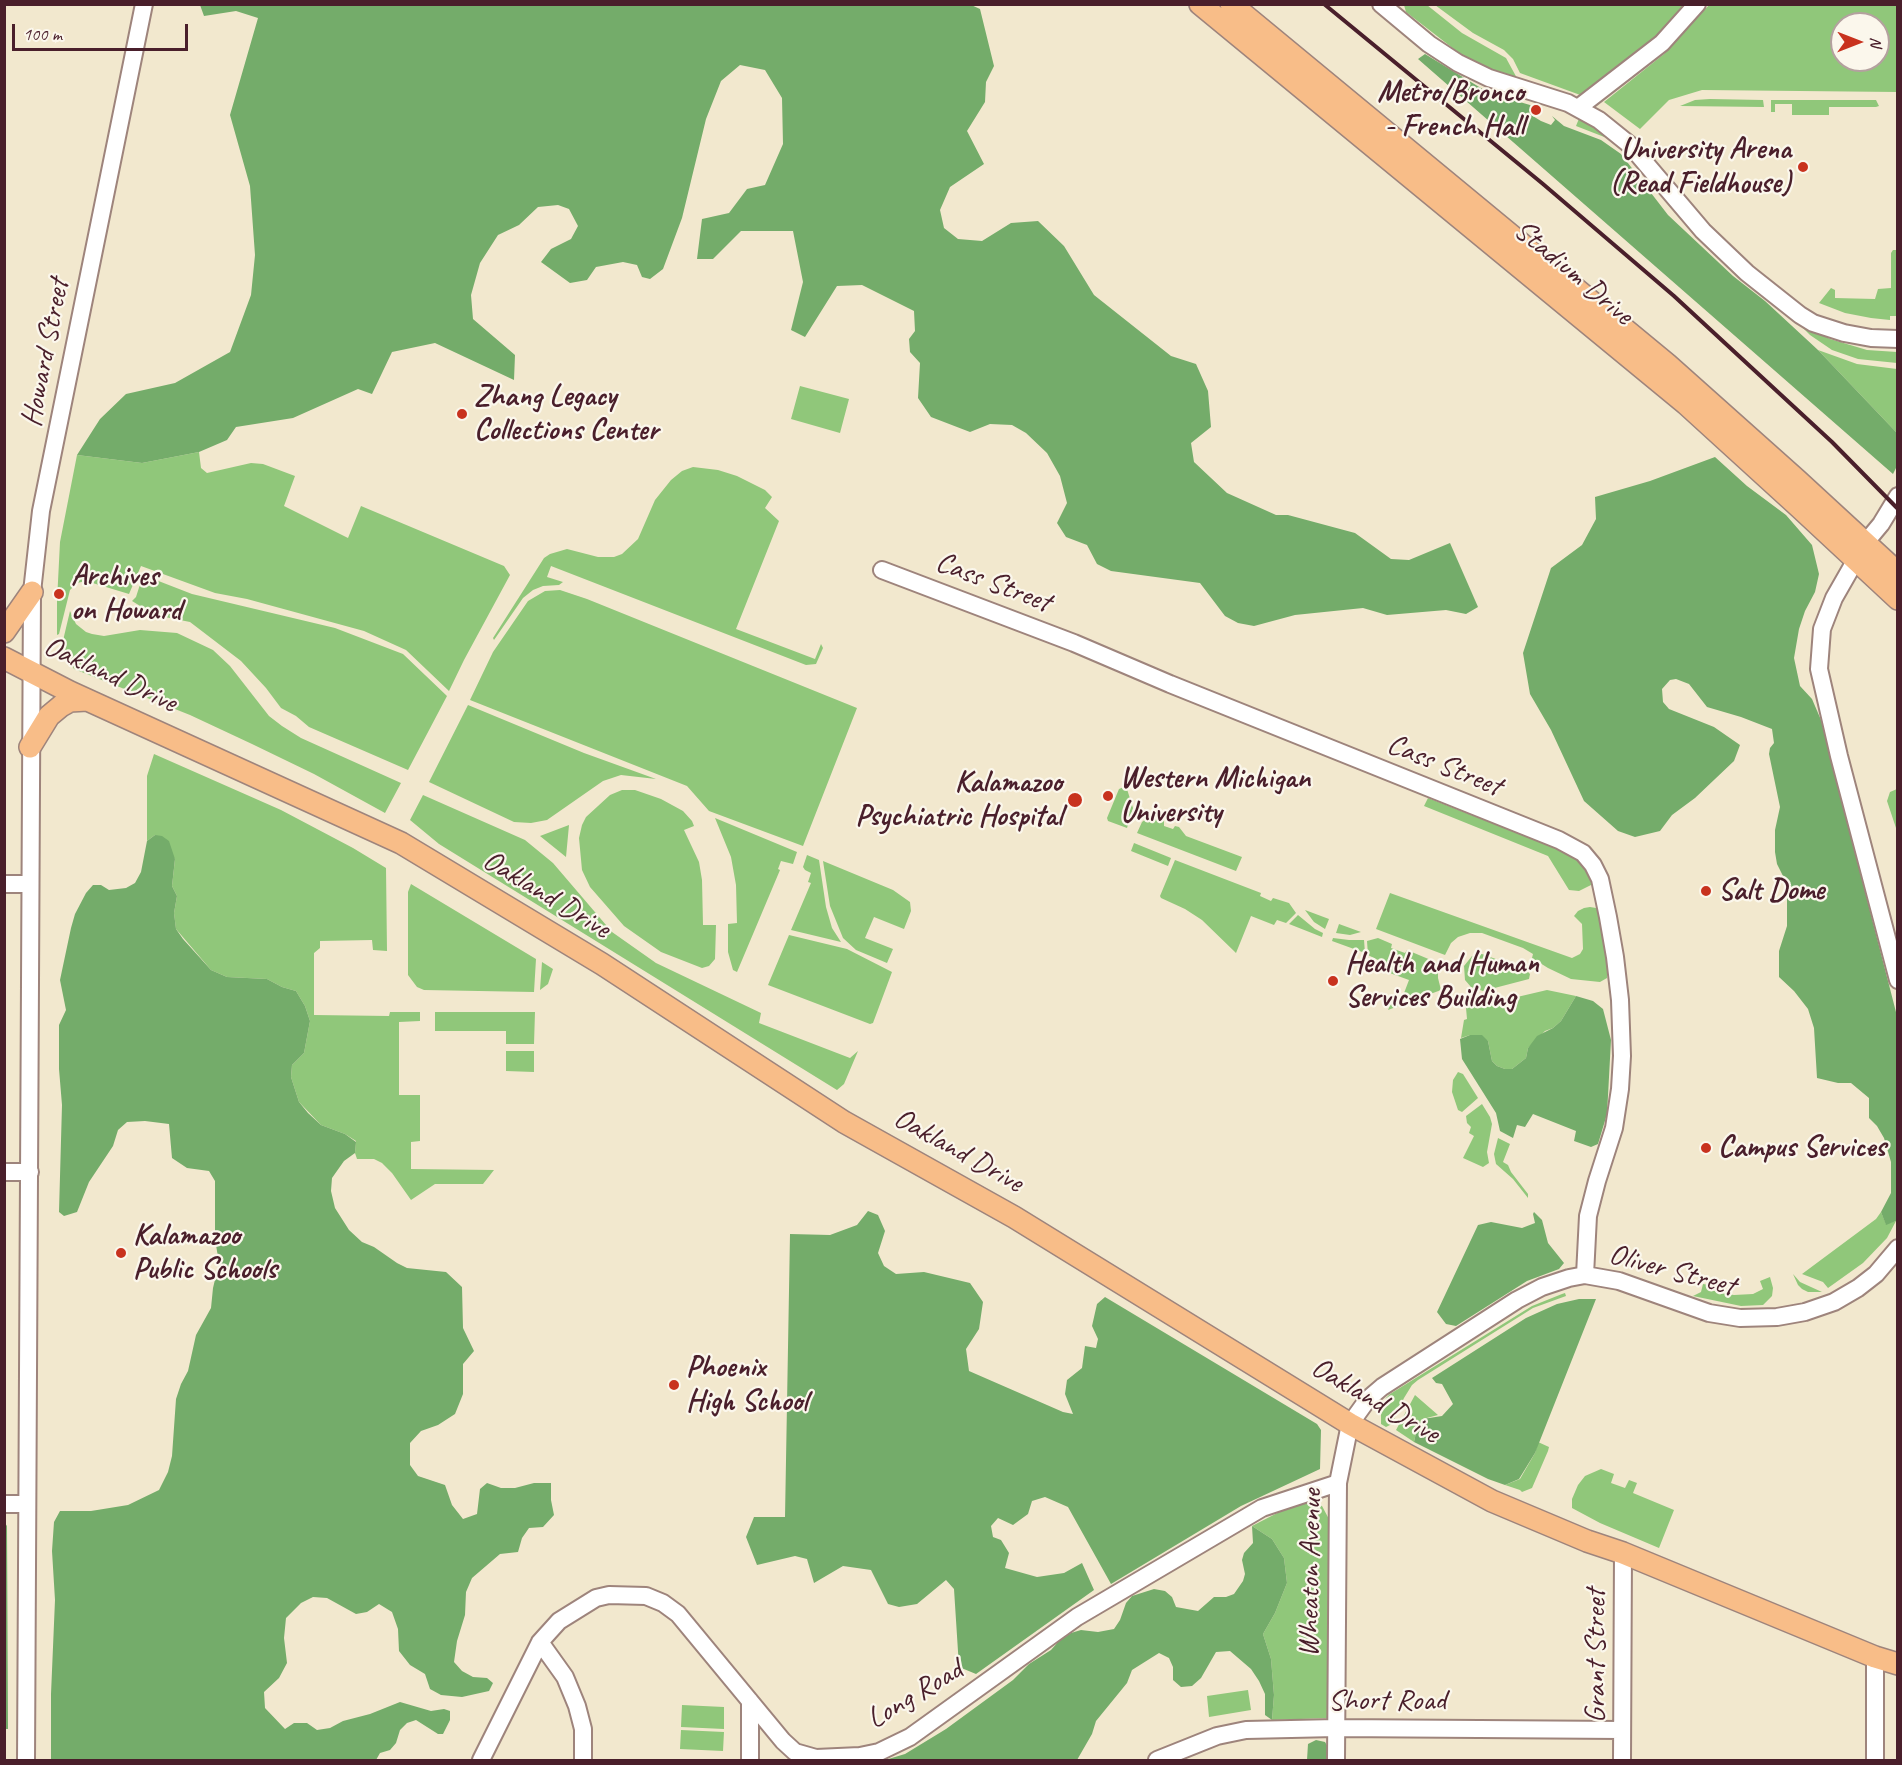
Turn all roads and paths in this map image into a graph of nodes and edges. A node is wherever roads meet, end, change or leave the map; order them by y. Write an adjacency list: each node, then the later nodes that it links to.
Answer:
1 (144, 4): 12 (street, Howard Street)
2 (1200, 4): 9 (main road, Stadium Drive)
3 (1231, 4): 9 (main road, Stadium Drive)
4 (1382, 4): 6 (street)
5 (1697, 4): 6 (street)
6 (1578, 108): 7 (street)
7 (1898, 339)
8 (1898, 496): 9 (street)
9 (1860, 551): 11 (main road, Stadium Drive); 13 (main road, Stadium Drive); 21 (street)
10 (882, 570): 25 (street, Cass Street)
11 (1898, 573)
12 (32, 592): 14 (main road); 16 (street, Howard Street)
13 (1898, 599)
14 (4, 632)
15 (4, 658): 16 (main road, Oakland Drive)
16 (31, 672): 17 (main road, Oakland Drive); 18 (street, Howard Street)
17 (87, 700): 18 (main road); 26 (main road, Oakland Drive)
18 (30, 747): 20 (street, Howard Street)
19 (4, 884): 20 (street)
20 (30, 884): 23 (street, Howard Street)
21 (1898, 980)
22 (4, 1172): 23 (street)
23 (30, 1172): 29 (street, Howard Street)
24 (1894, 1260): 25 (street, Oliver Street)
25 (1585, 1275): 26 (street, Oliver Street)
26 (1350, 1424): 27 (street, Wheaton Avenue); 30 (main road, Oakland Drive)
27 (1338, 1483): 34 (street, Long Road); 35 (street, Wheaton Avenue)
28 (4, 1504): 29 (street)
29 (27, 1504): 37 (street, Howard Street)
30 (1623, 1553): 32 (main road, Oakland Drive); 36 (street, Grant Street)
31 (540, 1642): 34 (street, Long Road); 38 (street, Long Road); 39 (street)
32 (1875, 1657): 33 (main road, Oakland Drive); 44 (street)
33 (1898, 1664)
34 (750, 1701): 40 (street)
35 (1336, 1728): 36 (street, Short Road); 41 (street, Short Road); 42 (street, Wheaton Avenue)
36 (1622, 1730): 43 (street, Grant Street)
37 (26, 1761)
38 (481, 1761)
39 (584, 1761)
40 (750, 1761)
41 (1157, 1761)
42 (1336, 1761)
43 (1622, 1761)
44 (1875, 1761)

